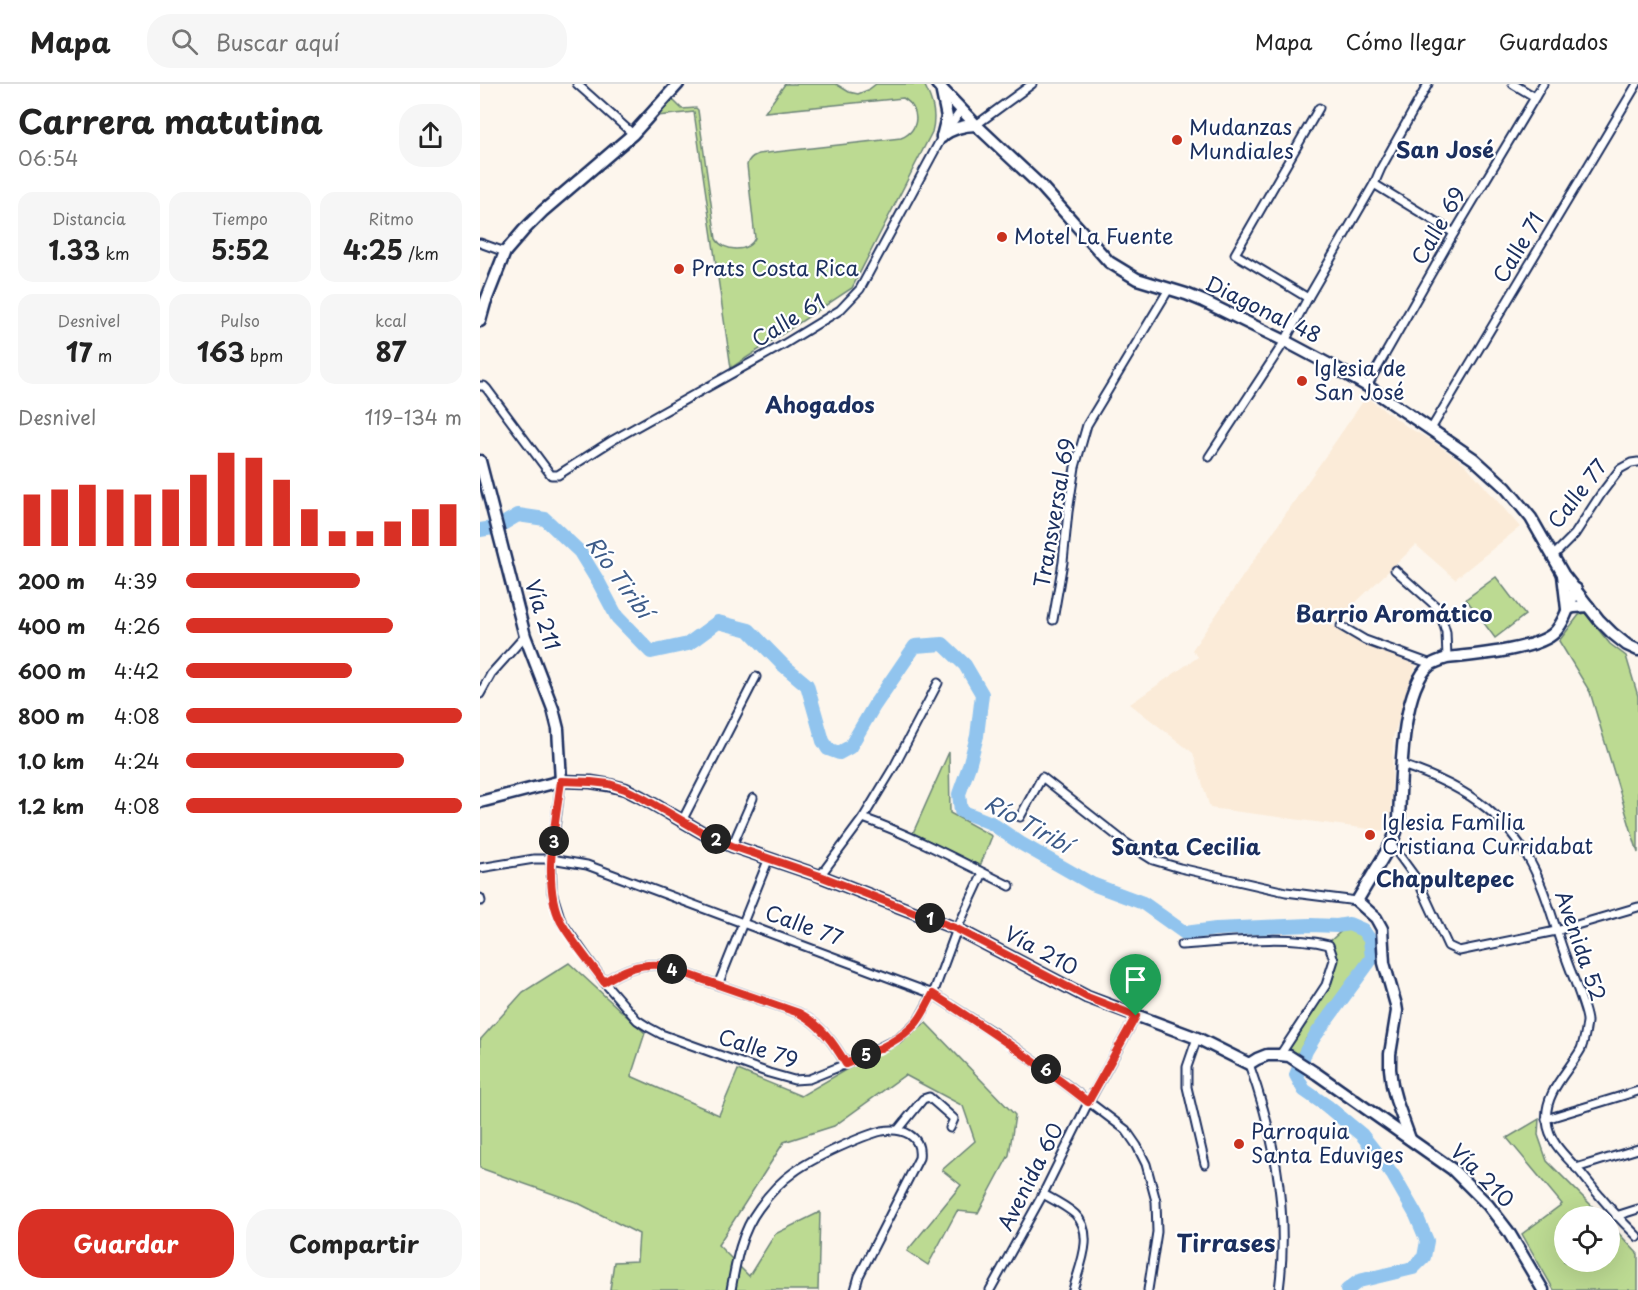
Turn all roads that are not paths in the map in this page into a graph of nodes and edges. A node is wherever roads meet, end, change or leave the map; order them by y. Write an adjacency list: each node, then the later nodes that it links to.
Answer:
1 (577, 84): 13 (street)
2 (678, 84): 13 (main road)
3 (1032, 84): 12 (street)
4 (1428, 84): 15 (street)
5 (1513, 84): 9 (street)
6 (1543, 84): 9 (street, Calle 69)
7 (1636, 84): 25 (street, Calle 71)
8 (939, 86): 11 (main road, Diagonal 48); 14 (main road)
9 (1535, 97): 16 (street, Calle 69)
10 (1319, 108): 20 (street)
11 (962, 109): 12 (main road, Diagonal 48); 14 (street, Calle 61)
12 (976, 125): 14 (main road); 19 (main road, Diagonal 48)
13 (633, 134): 18 (main road)
14 (942, 137): 23 (street, Calle 61)
15 (1374, 184): 16 (street); 20 (street)
16 (1454, 233): 24 (street, Calle 69)
17 (480, 243): 18 (street)
18 (506, 252): 21 (main road)
19 (1169, 289): 22 (main road, Diagonal 48); 35 (street, Transversal 69)
20 (1308, 298): 22 (street)
21 (480, 321)
22 (1285, 341): 24 (main road, Diagonal 48); 26 (street)
23 (480, 386)
24 (1367, 386): 25 (main road, Diagonal 48)
25 (1431, 429): 29 (main road, Diagonal 48)
26 (1209, 457)
27 (480, 461): 37 (main road, Vía 211)
28 (1638, 462): 29 (street, Calle 77)
29 (1553, 555): 31 (main road, Diagonal 48)
30 (1395, 570): 39 (street)
31 (1563, 574): 32 (main road, Diagonal 48); 34 (main road)
32 (1575, 590): 33 (main road, Diagonal 48); 34 (main road)
33 (1588, 606): 34 (main road); 38 (main road, Diagonal 48)
34 (1567, 609): 39 (main road)
35 (1053, 620)
36 (1341, 626): 40 (street)
37 (525, 636): 43 (street); 45 (main road, Vía 211)
38 (1638, 650)
39 (1447, 658): 40 (main road)
40 (1431, 664): 44 (main road)
41 (756, 676): 50 (street)
42 (938, 683): 49 (street)
43 (480, 694)
44 (1402, 765): 51 (main road); 63 (street, Avenida 52)
45 (561, 781): 47 (main road, Vía 210); 50 (main road, Vía 210); 54 (street, Calle 79)
46 (753, 798): 52 (street)
47 (480, 802)
48 (1020, 817): 59 (street)
49 (863, 818): 56 (street); 57 (street)
50 (682, 822): 52 (main road, Vía 210)
51 (1391, 844): 59 (main road); 63 (street)
52 (732, 846): 53 (main road, Vía 210)
53 (769, 858): 57 (main road, Vía 210); 61 (street)
54 (551, 859): 55 (street, Calle 77); 61 (street, Calle 77); 65 (street, Calle 79)
55 (480, 868)
56 (983, 873): 58 (street); 62 (street)
57 (820, 876): 62 (main road, Vía 210)
58 (1010, 886)
59 (1357, 901): 78 (main road)
60 (1638, 907): 63 (street)
61 (741, 923): 66 (street); 67 (street, Calle 77)
62 (957, 929): 67 (street, Calle 79); 68 (main road, Vía 210)
63 (1556, 931): 75 (street, Avenida 52)
64 (1181, 945): 70 (street)
65 (604, 982): 66 (street); 71 (street, Calle 79)
66 (718, 985): 71 (street)
67 (933, 994): 71 (street, Calle 79); 74 (street, Calle 77)
68 (1136, 1016): 69 (main road, Vía 210); 74 (street, Avenida 60)
69 (1197, 1038): 72 (main road, Vía 210); 80 (street)
70 (1285, 1055): 72 (main road); 78 (main road, Vía 210)
71 (846, 1064)
72 (1249, 1064): 93 (street)
73 (1638, 1091): 75 (street)
74 (1088, 1102): 82 (street, Avenida 60); 92 (street, Calle 77)
75 (1546, 1119): 81 (street)
76 (950, 1128): 77 (street)
77 (898, 1130): 88 (street); 89 (street)
78 (1410, 1139): 94 (main road, Vía 210)
79 (1638, 1149): 81 (street)
80 (1205, 1164)
81 (1576, 1168): 83 (street)
82 (1043, 1194): 90 (street, Avenida 60); 91 (street)
83 (1608, 1206)
84 (1638, 1209): 85 (street)
85 (1620, 1215)
86 (1620, 1220): 87 (street)
87 (1638, 1238)
88 (731, 1290)
89 (855, 1290)
90 (990, 1290)
91 (1073, 1290)
92 (1148, 1290)
93 (1278, 1290)
94 (1543, 1290)

